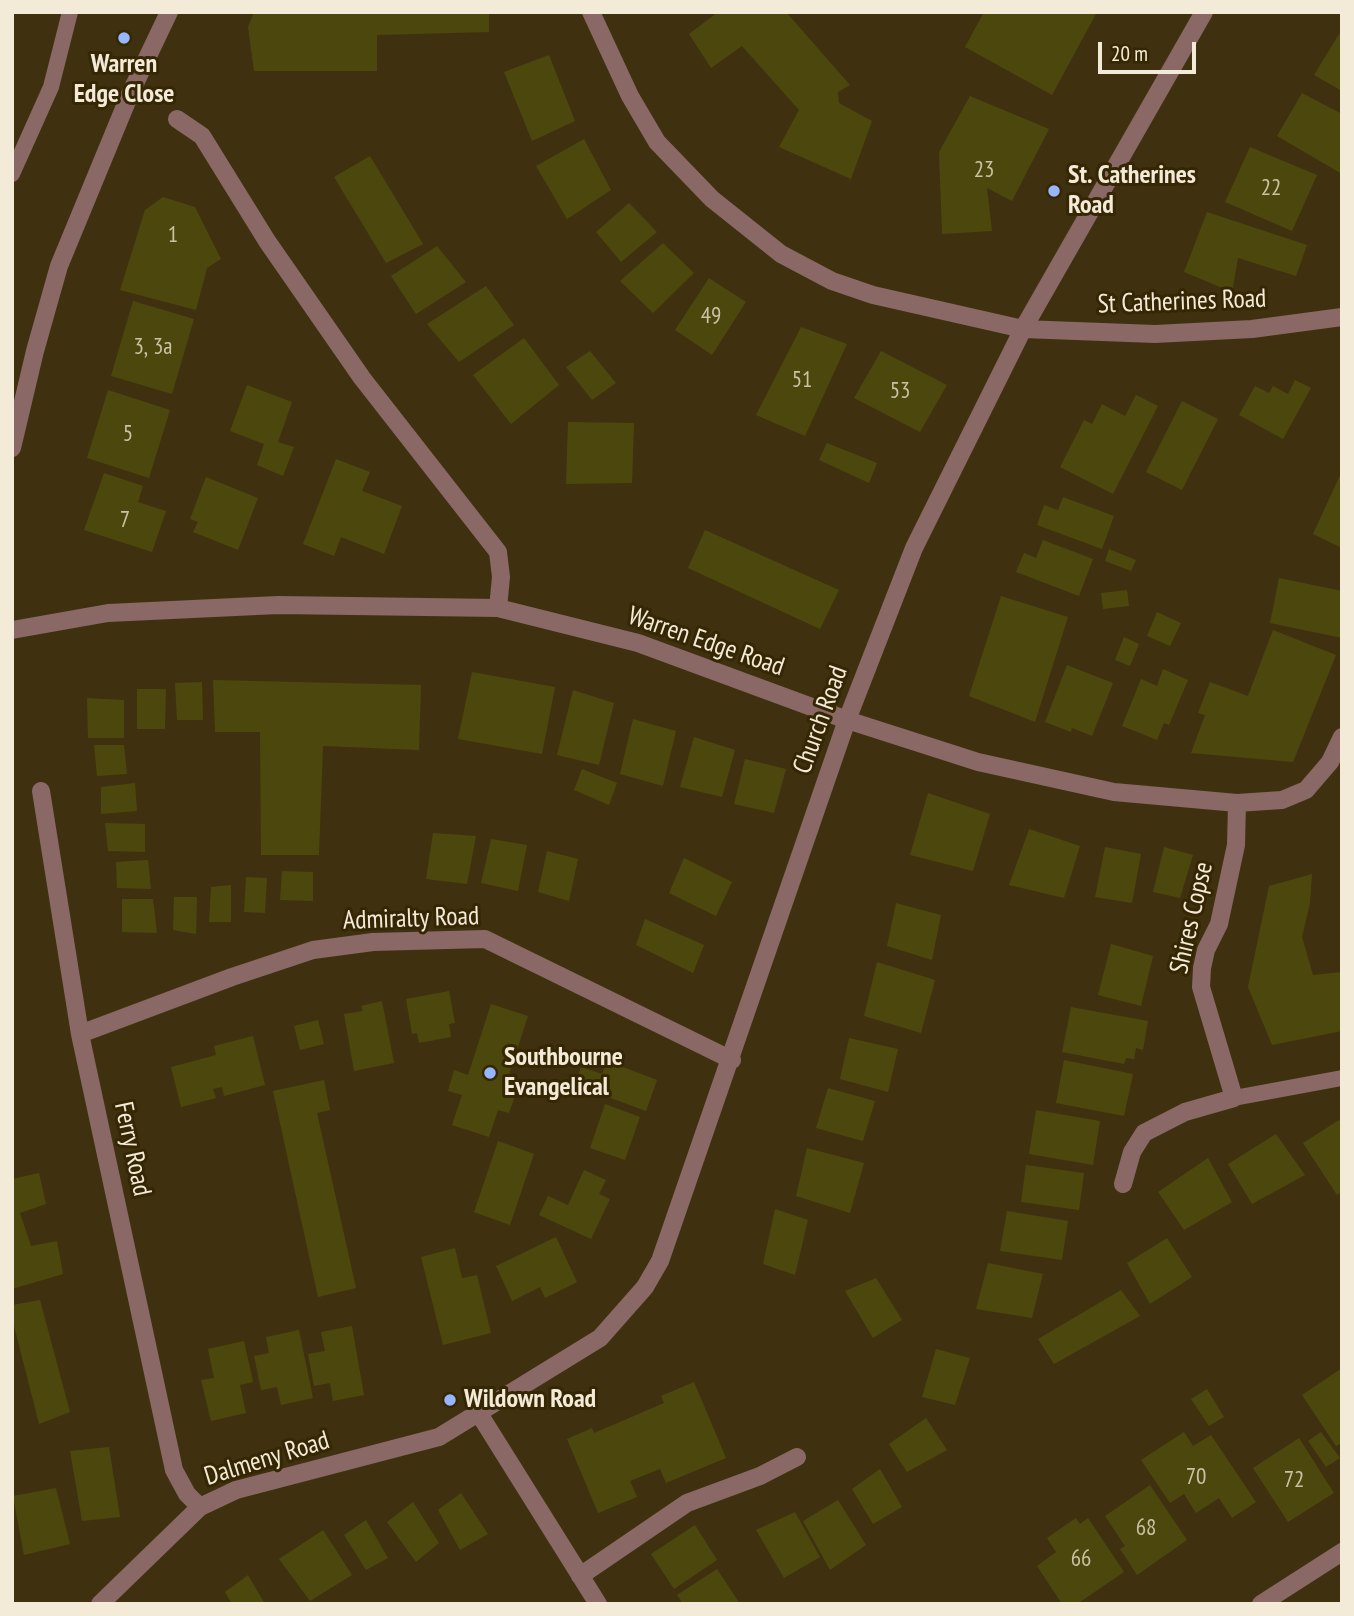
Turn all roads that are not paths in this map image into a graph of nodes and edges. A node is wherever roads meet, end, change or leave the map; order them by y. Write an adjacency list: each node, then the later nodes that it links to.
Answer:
1 (70, 12): 6 (lane)
2 (169, 12): 9 (street)
3 (591, 12): 8 (street, St Catherines Road)
4 (1205, 12): 8 (street, Church Road)
5 (177, 119): 10 (street)
6 (12, 174)
7 (1342, 317): 8 (street, St Catherines Road)
8 (1023, 329): 12 (street, Church Road)
9 (12, 448)
10 (498, 608): 11 (street, Warren Edge Road); 12 (street, Warren Edge Road)
11 (12, 630)
12 (847, 720): 15 (street, Warren Edge Road); 17 (street, Church Road)
13 (1342, 737): 15 (street, Warren Edge Road)
14 (41, 792): 16 (street, Ferry Road)
15 (1237, 803): 19 (street, Shires Copse)
16 (80, 1034): 17 (street, Admiralty Road); 23 (street, Ferry Road)
17 (732, 1060): 21 (street, Church Road)
18 (1342, 1078): 19 (lane)
19 (1234, 1098): 20 (street)
20 (1123, 1184)
21 (478, 1412): 23 (street, Dalmeny Road); 25 (street)
22 (797, 1457): 25 (street)
23 (200, 1507): 26 (street, Dalmeny Road)
24 (1342, 1552): 28 (street)
25 (580, 1576): 27 (street)
26 (100, 1604)
27 (598, 1604)
28 (1261, 1604)

